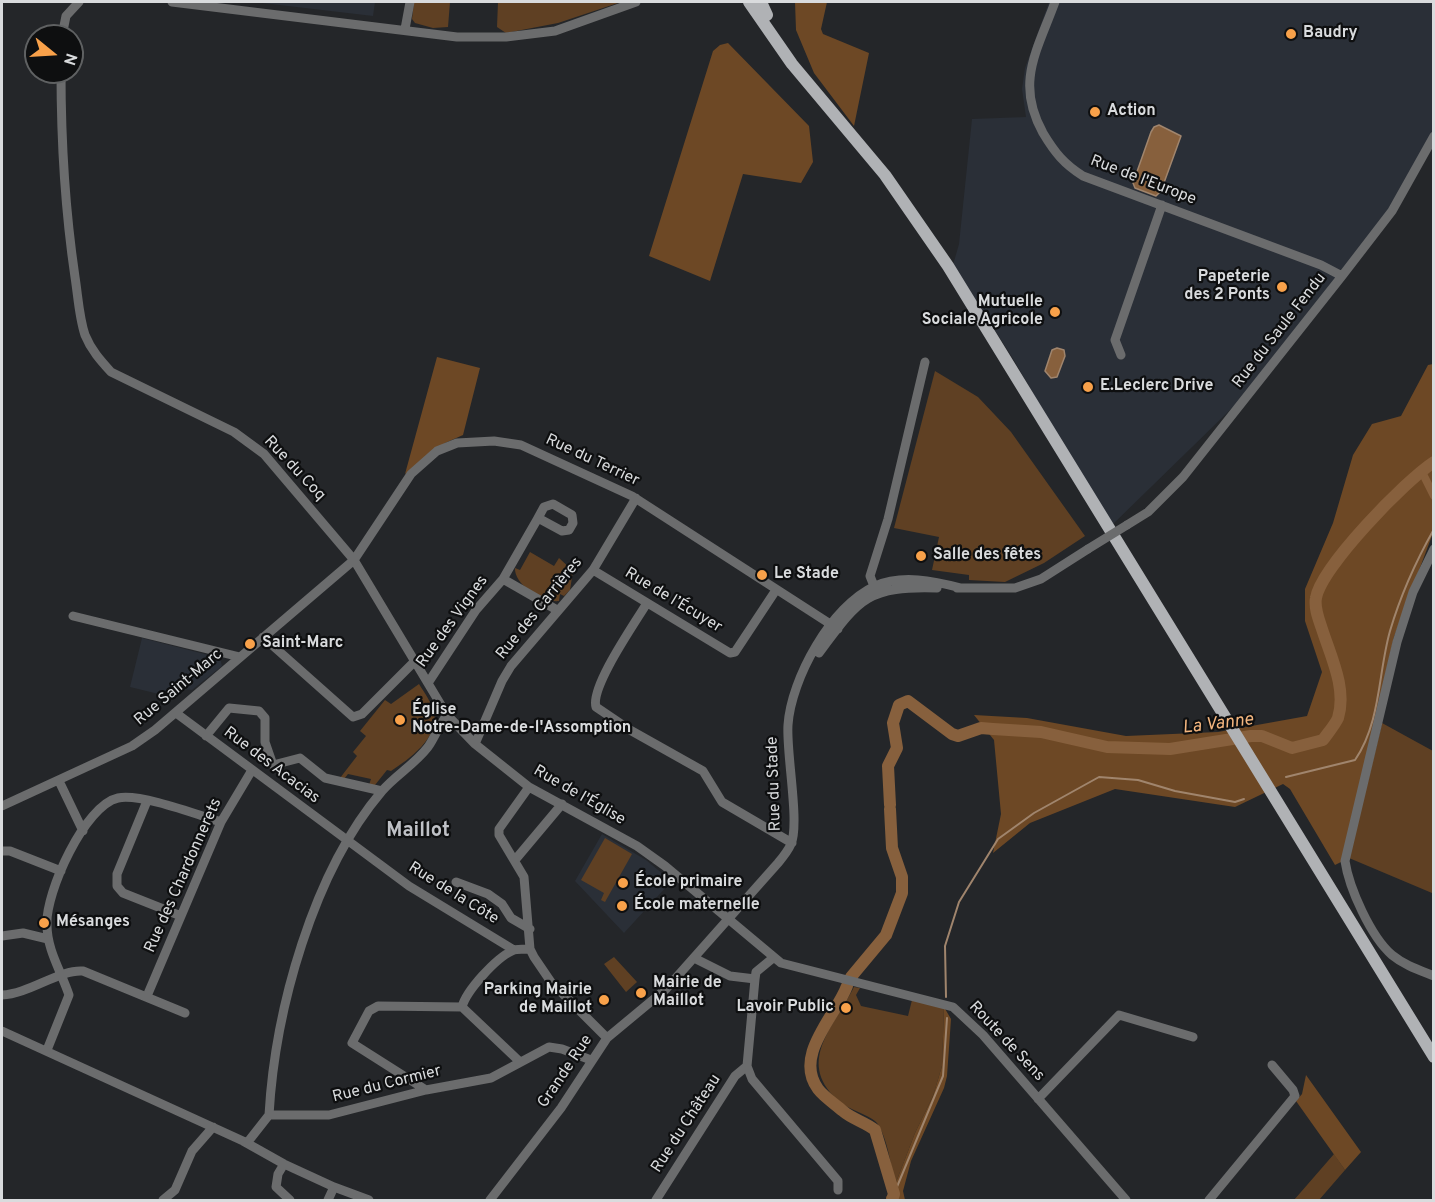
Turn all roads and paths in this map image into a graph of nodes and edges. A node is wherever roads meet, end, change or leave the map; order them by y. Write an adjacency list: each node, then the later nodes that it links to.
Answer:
1 (172, 2): 10 (street)
2 (410, 2): 10 (street)
3 (636, 2): 10 (street)
4 (748, 2): 8 (main road)
5 (760, 2): 8 (main road)
6 (1055, 2): 13 (street, Rue de l'Europe)
7 (76, 4): 9 (street)
8 (763, 15): 75 (main road)
9 (64, 24)
10 (405, 29)
11 (62, 84): 21 (street, Rue du Coq)
12 (1434, 136): 14 (street, Rue du Saule Fendu)
13 (1162, 205): 14 (street, Rue de l'Europe); 15 (street)
14 (1342, 276): 19 (street, Rue du Saule Fendu, bridge)
15 (1121, 355)
16 (925, 362): 25 (street)
17 (636, 498): 21 (street, Rue du Terrier); 22 (street, Rue des Carrières); 24 (street, Rue du Terrier)
18 (538, 518): 23 (street, Rue des Vignes)
19 (1088, 549): 25 (street, Rue du Stade)
20 (1434, 549): 65 (street)
21 (354, 560): 30 (street, Rue Saint-Marc); 32 (street, Rue de l'Église)
22 (593, 570): 26 (street, Rue de l’Écuyer); 27 (street, Rue des Carrières)
23 (503, 579): 27 (street, Rue des Vignes); 33 (street, Rue des Vignes)
24 (776, 590): 26 (street, Rue de l’Écuyer); 29 (street, Rue du Terrier)
25 (875, 590): 29 (street, Rue du Stade)
26 (647, 603): 50 (street)
27 (557, 610): 37 (street, Rue des Carrières)
28 (73, 616): 31 (street)
29 (835, 627): 50 (street, Rue du Stade)
30 (263, 637): 31 (street, Rue Saint-Marc); 32 (street)
31 (240, 657): 34 (street, Rue Saint-Marc)
32 (414, 662): 33 (street, Rue de l'Église)
33 (428, 683): 35 (street, Rue de l'Église)
34 (176, 713): 36 (street, Rue des Acacias); 41 (street, Rue Saint-Marc)
35 (447, 715): 37 (street, Rue de l'Église); 43 (street)
36 (206, 736): 38 (street); 39 (street, Rue des Acacias)
37 (475, 744): 42 (street, Rue de l'Église)
38 (273, 765): 40 (street); 43 (street)
39 (252, 770): 40 (street, Rue des Acacias); 47 (street, Rue des Chardonnerets)
40 (263, 778): 49 (street, Rue des Acacias)
41 (59, 781): 46 (street, Rue Saint-Marc); 48 (street)
42 (529, 787): 45 (street, Rue de l'Église); 52 (street)
43 (382, 791): 49 (street)
44 (147, 801): 47 (street); 48 (street); 55 (street)
45 (562, 804): 52 (street); 56 (street, Rue de l'Église)
46 (2, 806)
47 (221, 822): 55 (street, Rue des Chardonnerets)
48 (83, 831): 53 (street)
49 (348, 841): 60 (street, Rue de la Côte); 82 (street)
50 (792, 843): 56 (street, Rue du Stade)
51 (2, 850): 53 (street)
52 (515, 860): 57 (street)
53 (61, 872): 59 (street)
54 (456, 882): 57 (street)
55 (182, 916): 68 (street, Rue des Chardonnerets)
56 (729, 920): 62 (street, Grande Rue); 63 (street, Route de Sens)
57 (530, 929): 61 (street)
58 (2, 936): 59 (street)
59 (48, 939): 64 (street)
60 (514, 950): 61 (street); 69 (street)
61 (530, 950): 73 (street)
62 (694, 958): 66 (street); 73 (street, Grande Rue)
63 (773, 958): 66 (street); 81 (street, Route de Sens)
64 (63, 976): 67 (street); 68 (street); 74 (street)
65 (1434, 976)
66 (755, 979): 79 (street)
67 (2, 995)
68 (147, 996): 70 (street)
69 (462, 1007): 77 (street); 80 (street)
70 (185, 1013)
71 (2, 1031): 74 (street)
72 (1193, 1037): 81 (street)
73 (607, 1038): 76 (street, Grande Rue)
74 (47, 1050): 83 (street)
75 (1434, 1057)
76 (591, 1060): 77 (street, Rue du Cormier); 92 (street, Grande Rue)
77 (519, 1061): 80 (street, Rue du Cormier)
78 (1272, 1065): 95 (street)
79 (747, 1066): 87 (street); 93 (street, Rue du Château)
80 (426, 1090): 82 (street, Rue du Cormier)
81 (1038, 1099): 94 (street, Route de Sens)
82 (269, 1115): 84 (street)
83 (213, 1127): 84 (street); 88 (street)
84 (247, 1143): 85 (street)
85 (284, 1164): 86 (street); 89 (street)
86 (334, 1187): 90 (street); 91 (street)
87 (838, 1190)
88 (163, 1200)
89 (290, 1200)
90 (328, 1200)
91 (369, 1200)
92 (490, 1200)
93 (656, 1200)
94 (1126, 1200)
95 (1209, 1200)

